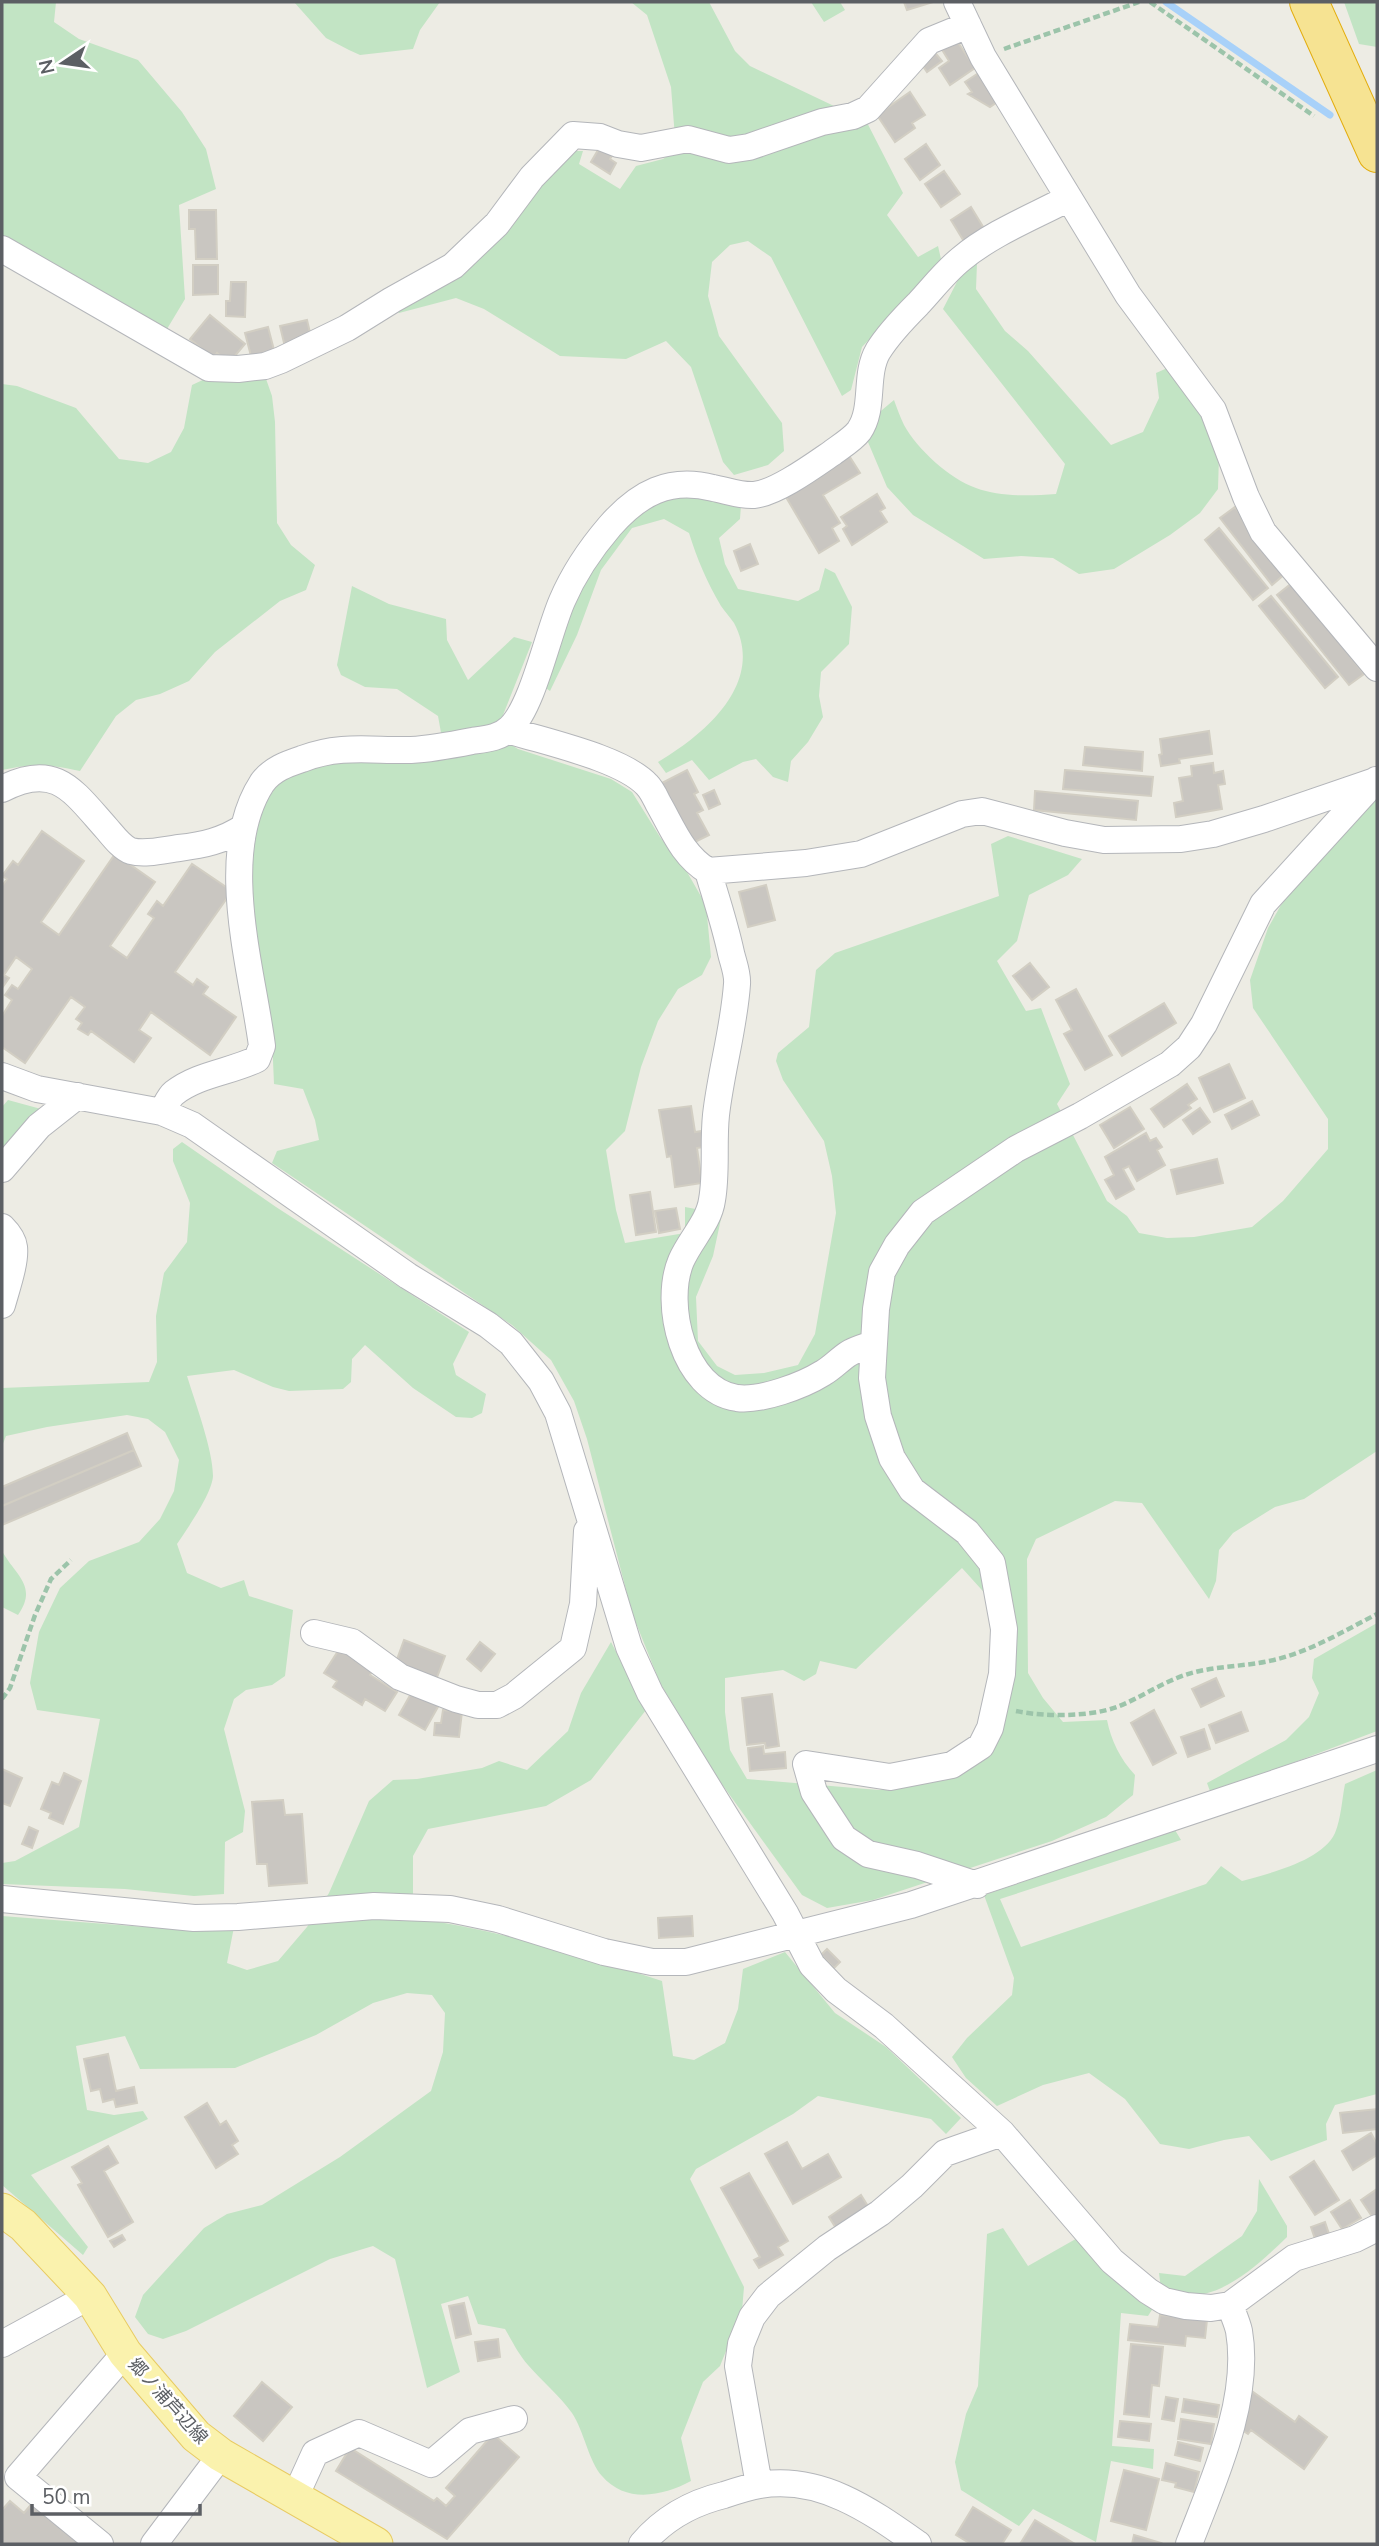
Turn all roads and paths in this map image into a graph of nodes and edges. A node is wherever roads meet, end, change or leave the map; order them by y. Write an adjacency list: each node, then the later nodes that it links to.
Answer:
1 (1139, 2): 5 (path)
2 (1150, 2): 6 (path)
3 (1309, 2): 7 (highway)
4 (962, 13): 5 (street); 9 (street)
5 (984, 57): 8 (street)
6 (1314, 116)
7 (1375, 139)
8 (1069, 198): 10 (street); 11 (street)
9 (2, 249)
10 (1377, 668)
11 (508, 730): 14 (street); 15 (street)
12 (1377, 780): 15 (street); 22 (street)
13 (2, 789): 14 (street)
14 (244, 827): 18 (street)
15 (708, 871): 22 (street)
16 (2, 1076): 17 (street)
17 (77, 1096): 18 (street); 19 (street)
18 (162, 1112): 23 (street)
19 (2, 1169)
20 (2, 1227): 21 (street)
21 (2, 1305)
22 (873, 1344): 28 (street)
23 (588, 1510): 26 (street); 32 (street)
24 (71, 1560): 27 (path)
25 (1377, 1615): 28 (path)
26 (314, 1633)
27 (2, 1699)
28 (996, 1703): 30 (street)
29 (1377, 1749): 30 (street)
30 (976, 1885): 32 (street)
31 (2, 1899): 32 (street)
32 (794, 1933): 33 (street)
33 (1002, 2133): 37 (street); 42 (street)
34 (2, 2210): 36 (main road, 郷ノ浦芦辺線)
35 (1377, 2228): 37 (street)
36 (90, 2296): 38 (street); 39 (main road, 郷ノ浦芦辺線)
37 (1230, 2305): 50 (street)
38 (2, 2344)
39 (125, 2353): 41 (main road, 郷ノ浦芦辺線); 45 (street)
40 (514, 2420): 43 (street)
41 (221, 2455): 43 (main road, 郷ノ浦芦辺線); 46 (street)
42 (759, 2485): 48 (street); 49 (street)
43 (295, 2497): 44 (main road, 郷ノ浦芦辺線)
44 (341, 2535): 47 (main road, 郷ノ浦芦辺線)
45 (100, 2544)
46 (154, 2544)
47 (376, 2544)
48 (642, 2544)
49 (918, 2544)
50 (1189, 2544)

